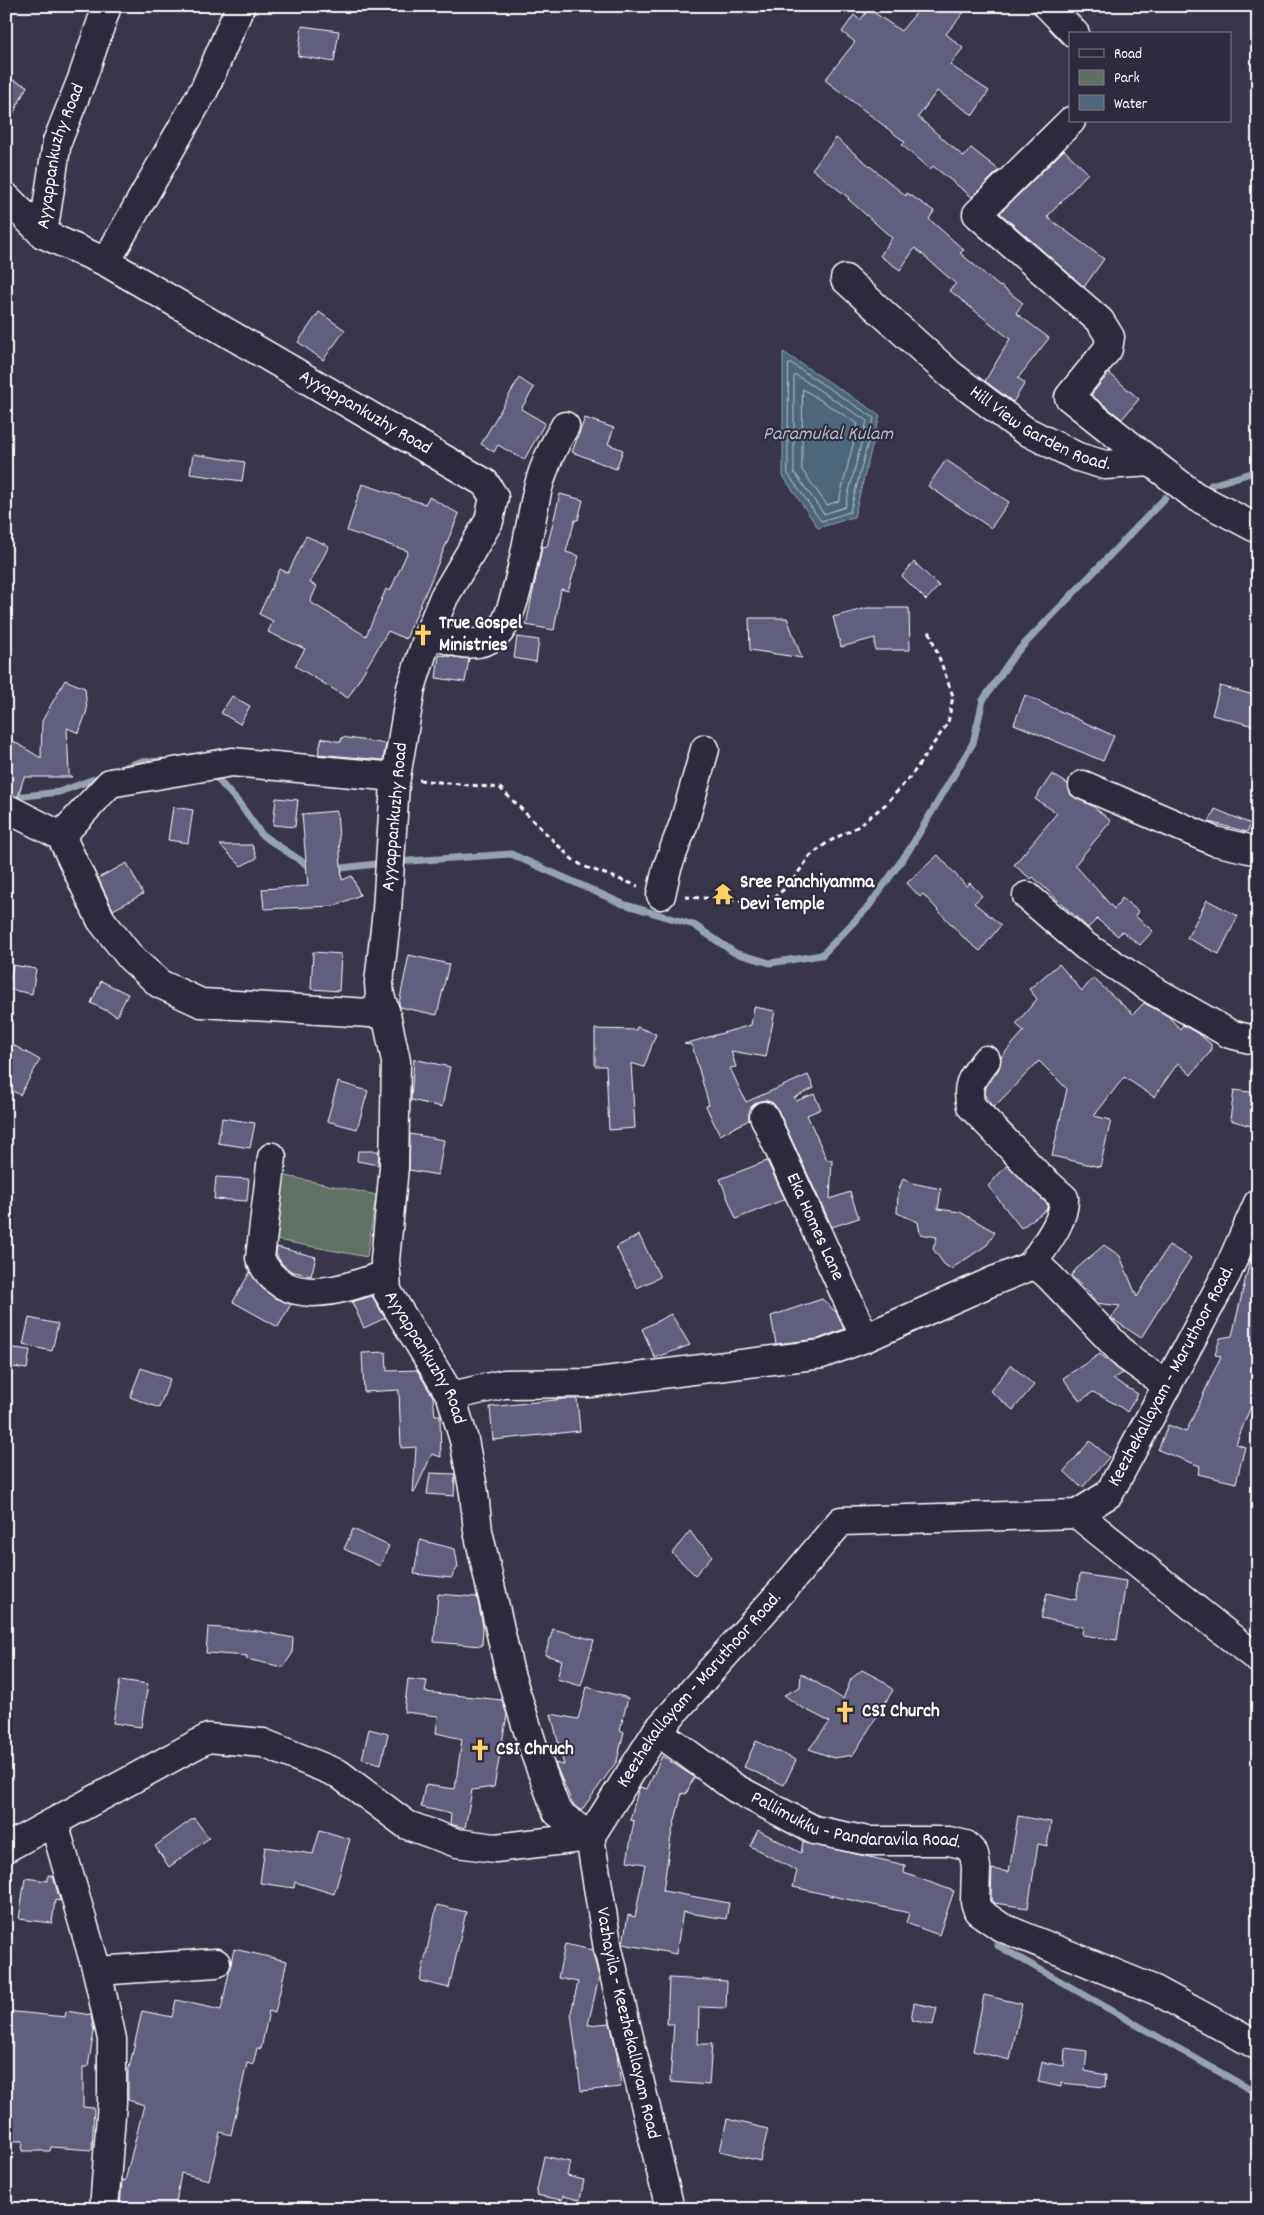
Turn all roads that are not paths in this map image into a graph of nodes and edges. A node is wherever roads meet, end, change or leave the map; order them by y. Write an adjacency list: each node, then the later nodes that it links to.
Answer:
1 (107, 6): 7 (street, Ayyappankuzhy Road)
2 (1048, 6): 4 (street)
3 (240, 7): 8 (street)
4 (1073, 32)
5 (1070, 122): 11 (street)
6 (6, 197): 7 (street)
7 (43, 234): 8 (street, Ayyappankuzhy Road)
8 (106, 262): 13 (street, Ayyappankuzhy Road)
9 (845, 279): 11 (street, Hill View Garden Road.)
10 (565, 426): 13 (street)
11 (1150, 462): 12 (street)
12 (1258, 529)
13 (429, 634): 15 (street, Ayyappankuzhy Road)
14 (705, 748): 20 (street)
15 (396, 780): 18 (street); 22 (street, Ayyappankuzhy Road)
16 (1083, 784): 19 (street)
17 (6, 808): 18 (street)
18 (61, 836): 22 (street)
19 (1258, 851)
20 (661, 895)
21 (1027, 896): 23 (street)
22 (386, 1014): 29 (street, Ayyappankuzhy Road)
23 (1258, 1041)
24 (986, 1060): 28 (street)
25 (764, 1116): 30 (street, Eka Homes Lane)
26 (272, 1158): 29 (street)
27 (1258, 1203): 31 (street, Keezhekallayam - Maruthoor Road.)
28 (1031, 1266): 30 (street); 31 (street)
29 (386, 1274): 32 (street, Ayyappankuzhy Road)
30 (865, 1338): 32 (street)
31 (1167, 1385): 33 (street, Keezhekallayam - Maruthoor Road.)
32 (452, 1396): 37 (street, Ayyappankuzhy Road)
33 (1078, 1514): 34 (street); 35 (street, Keezhekallayam - Maruthoor Road.)
34 (1258, 1659)
35 (657, 1731): 37 (street, Keezhekallayam - Maruthoor Road.); 41 (street, Pallimukku - Pandaravila Road.)
36 (54, 1823): 37 (street); 38 (street); 40 (street)
37 (590, 1836): 43 (street, Vazhayila - Keezhekallayam Road)
38 (6, 1848)
39 (216, 1963): 40 (street)
40 (97, 1970): 42 (street)
41 (1258, 2046)
42 (104, 2209)
43 (670, 2209)

